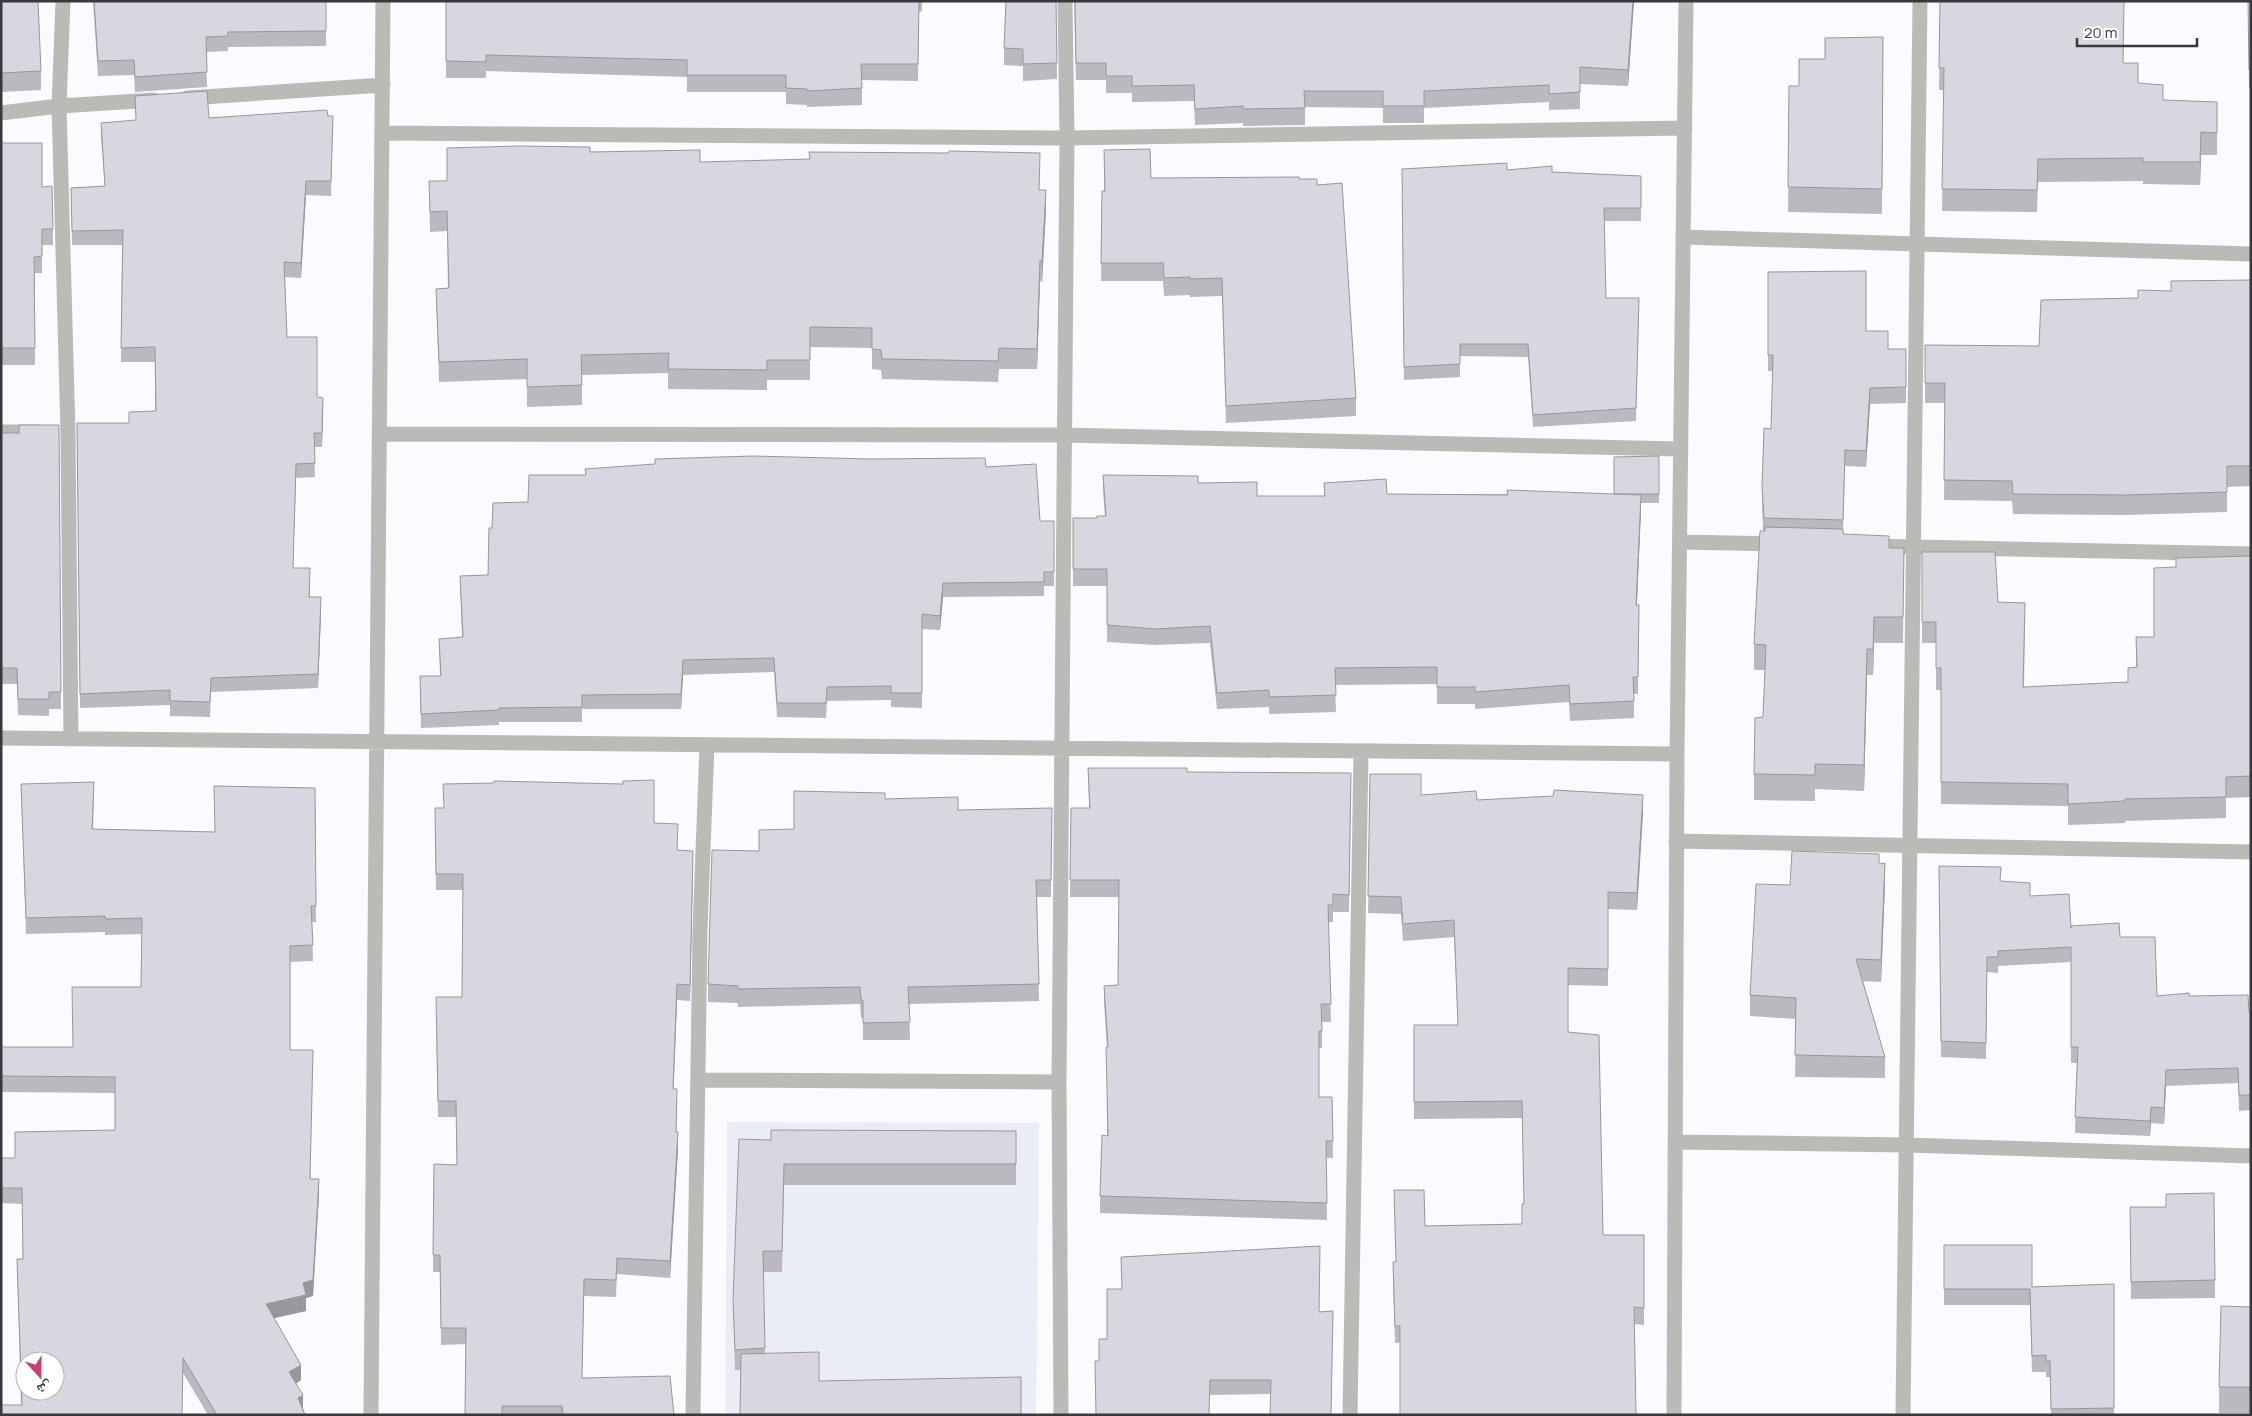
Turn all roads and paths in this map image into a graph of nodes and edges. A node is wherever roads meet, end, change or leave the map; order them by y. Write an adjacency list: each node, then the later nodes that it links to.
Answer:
1 (62, 1): 7 (street)
2 (384, 1): 6 (street)
3 (1065, 1): 11 (street)
4 (1686, 1): 9 (street)
5 (1920, 1): 13 (street)
6 (383, 85): 7 (street); 10 (street)
7 (59, 106): 8 (street); 16 (street)
8 (1, 113)
9 (1685, 128): 11 (street); 12 (street)
10 (382, 132): 11 (street); 17 (street)
11 (1067, 138): 18 (street)
12 (1683, 237): 13 (street); 19 (street)
13 (1917, 244): 14 (street); 23 (street)
14 (2251, 254)
15 (1, 432): 16 (street)
16 (68, 432): 26 (street)
17 (380, 434): 18 (street); 27 (street)
18 (1063, 435): 19 (street); 29 (street)
19 (1680, 449): 20 (street)
20 (1680, 542): 21 (street); 31 (street)
21 (1796, 544)
22 (1855, 546): 23 (street)
23 (1913, 547): 24 (street); 33 (street)
24 (2251, 554)
25 (1, 738): 26 (street)
26 (71, 739): 27 (street)
27 (377, 742): 28 (street); 40 (street)
28 (707, 745): 29 (street); 35 (street)
29 (1062, 749): 30 (street); 36 (street)
30 (1361, 752): 31 (street); 43 (street)
31 (1677, 754): 32 (street)
32 (1676, 841): 33 (street); 37 (street)
33 (1909, 844): 34 (street); 38 (street)
34 (2251, 852)
35 (698, 1080): 36 (street); 41 (street)
36 (1059, 1082): 42 (street)
37 (1675, 1142): 38 (street); 44 (street)
38 (1906, 1145): 39 (street); 45 (street)
39 (2251, 1156)
40 (371, 1415)
41 (693, 1415)
42 (1061, 1415)
43 (1350, 1415)
44 (1674, 1415)
45 (1903, 1415)

